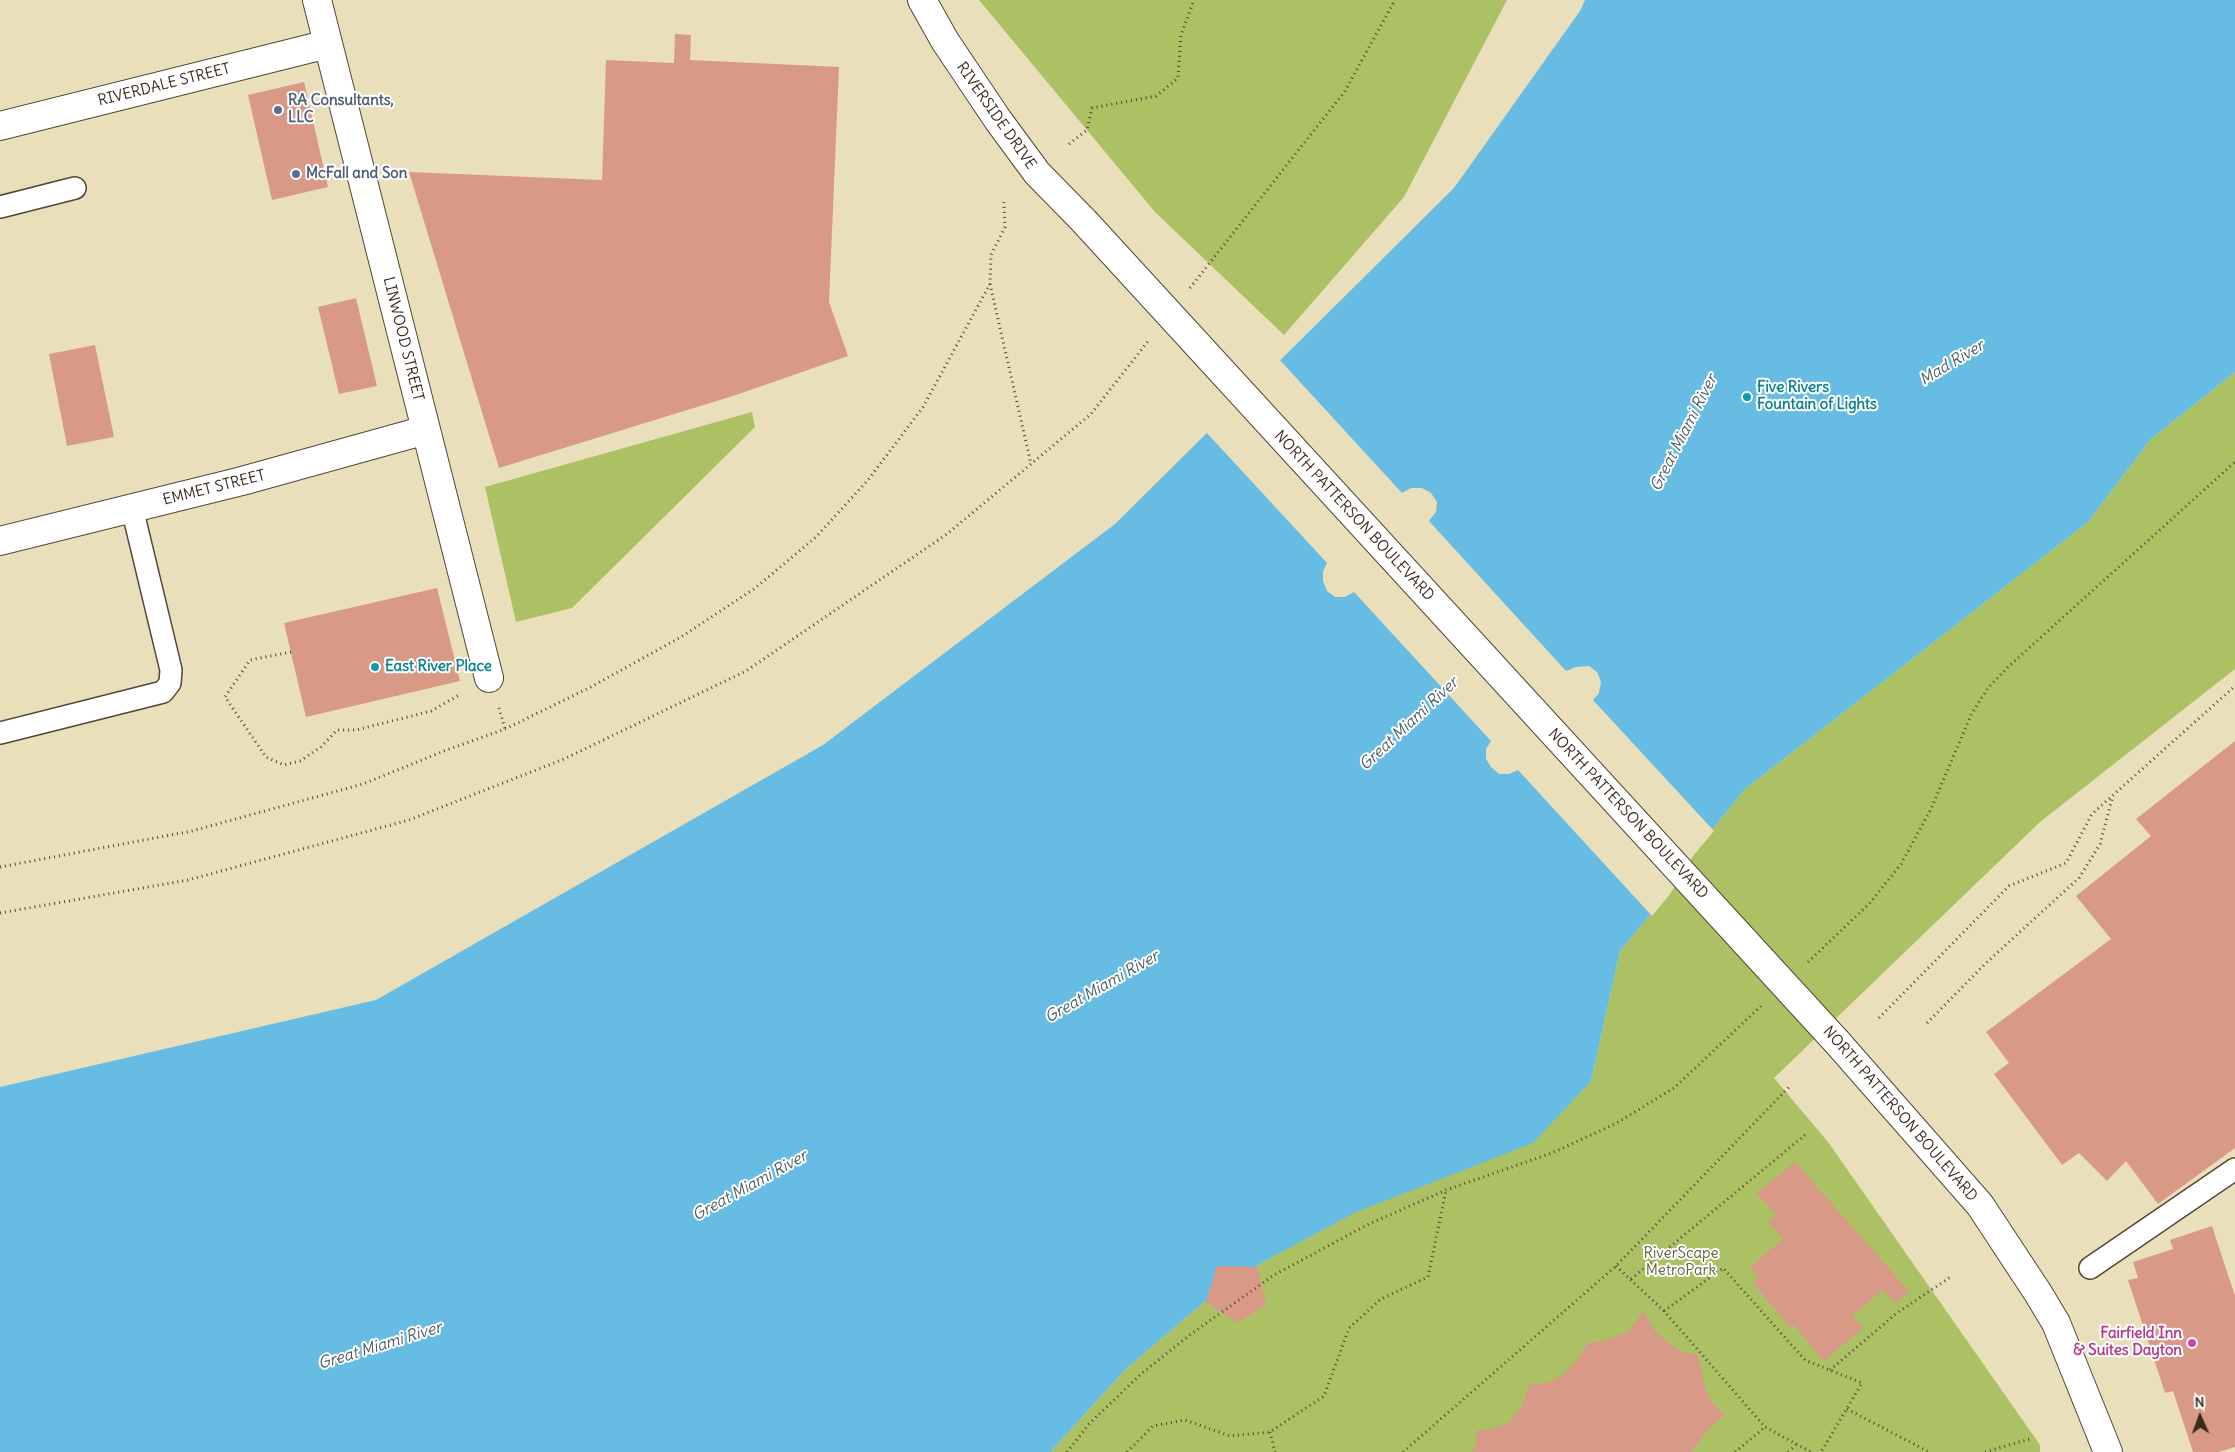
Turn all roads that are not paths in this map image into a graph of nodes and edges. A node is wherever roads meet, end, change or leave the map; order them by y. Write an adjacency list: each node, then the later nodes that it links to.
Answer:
1 (317, 0): 3 (main road, LINWOOD STREET)
2 (922, 0): 7 (main road, RIVERSIDE DRIVE)
3 (328, 44): 4 (main road, RIVERDALE STREET); 8 (main road, LINWOOD STREET)
4 (0, 126)
5 (74, 188): 6 (lane)
6 (0, 207)
7 (1084, 221): 15 (main road, NORTH PATTERSON BOULEVARD, bridge)
8 (426, 430): 9 (main road, EMMET STREET); 11 (main road, LINWOOD STREET)
9 (132, 508): 10 (main road, EMMET STREET); 12 (lane)
10 (0, 541)
11 (489, 678)
12 (0, 733)
13 (2235, 1169): 14 (lane)
14 (2090, 1268)
15 (2108, 1452)

